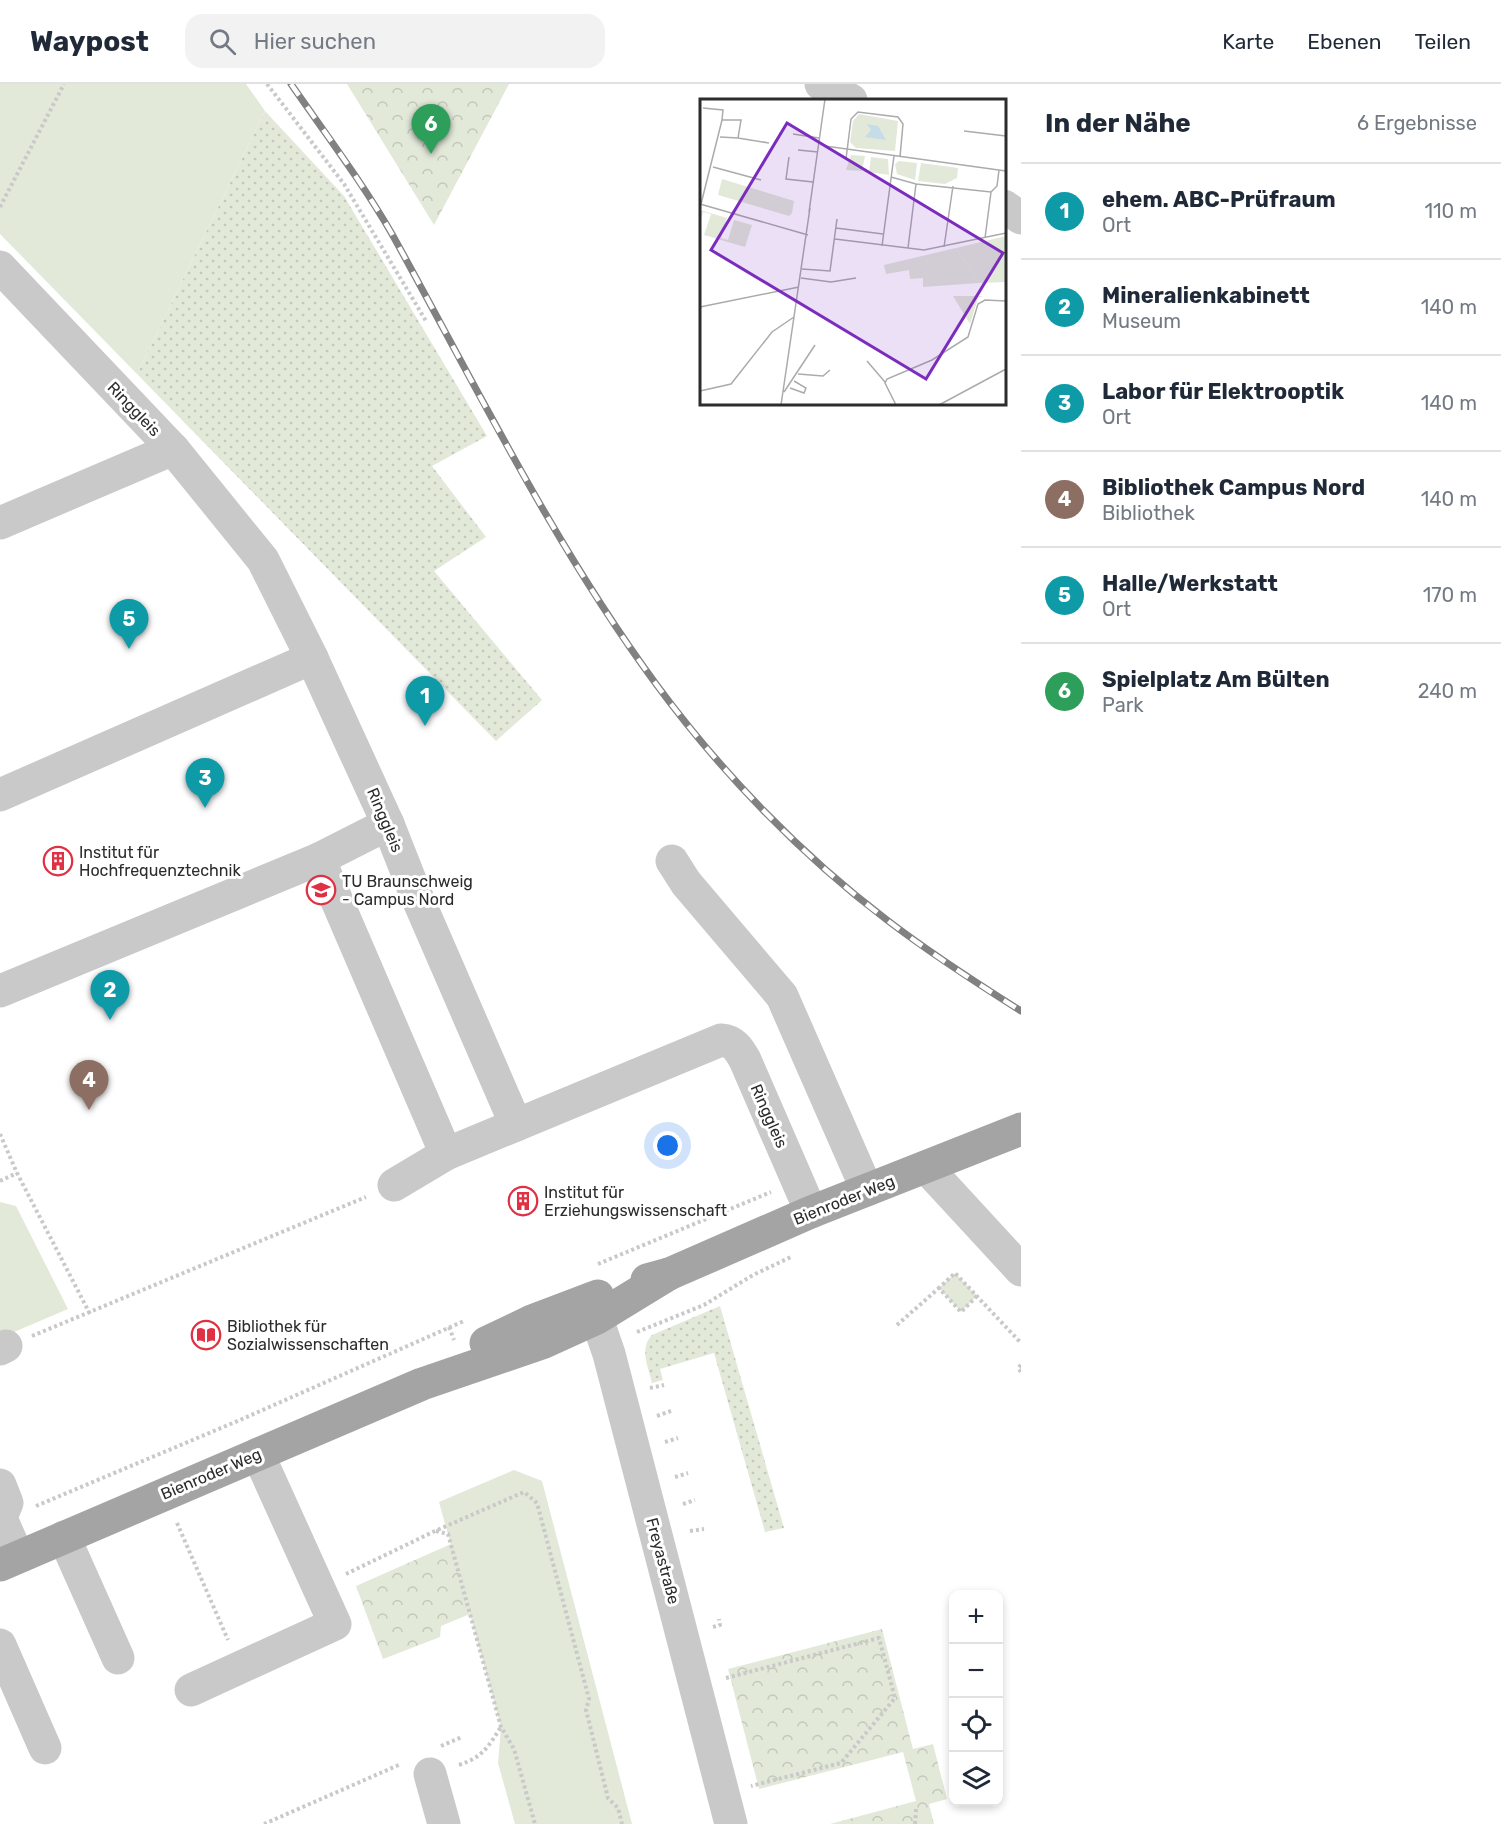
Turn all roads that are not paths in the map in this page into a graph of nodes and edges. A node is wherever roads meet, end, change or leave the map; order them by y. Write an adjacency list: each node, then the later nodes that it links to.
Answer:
1 (821, 84): 2 (street)
2 (849, 99)
3 (1006, 207): 4 (street)
4 (1021, 218)
5 (0, 267): 6 (street, Ringgleis)
6 (173, 450): 7 (street); 8 (street, Ringgleis)
7 (0, 523)
8 (312, 658): 9 (street); 10 (street, Ringgleis)
9 (0, 795)
10 (388, 824): 11 (street); 14 (street, Ringgleis)
11 (319, 859): 13 (street); 16 (street)
12 (672, 861): 19 (street)
13 (0, 991)
14 (516, 1125): 16 (street); 20 (street, Ringgleis)
15 (1021, 1129): 17 (main road, Bienroder Weg)
16 (446, 1154): 18 (street)
17 (926, 1167): 19 (main road, Bienroder Weg); 21 (street)
18 (394, 1185)
19 (867, 1190): 20 (main road, Bienroder Weg)
20 (807, 1202): 22 (main road, Bienroder Weg)
21 (1021, 1270)
22 (592, 1295): 23 (main road, Bienroder Weg); 34 (street, Freyastraße)
23 (258, 1454): 26 (main road, Bienroder Weg); 30 (street)
24 (0, 1485): 25 (street)
25 (1, 1518): 27 (street)
26 (64, 1537): 27 (main road, Bienroder Weg); 29 (street)
27 (9, 1561)
28 (0, 1645): 31 (street)
29 (118, 1658)
30 (191, 1690)
31 (45, 1748)
32 (423, 1762): 33 (street)
33 (444, 1824)
34 (730, 1824)

